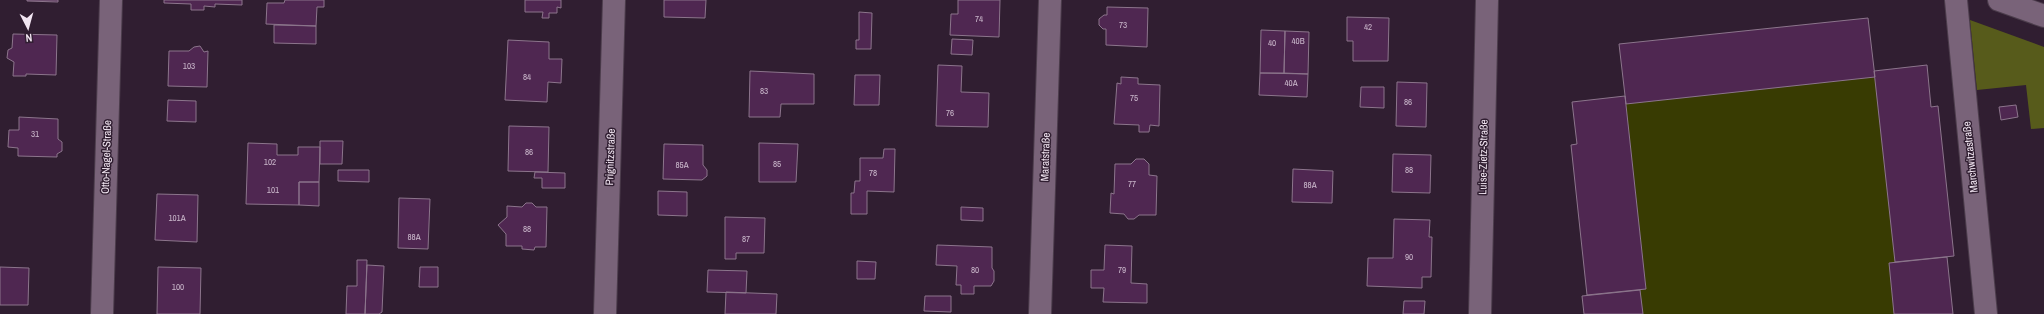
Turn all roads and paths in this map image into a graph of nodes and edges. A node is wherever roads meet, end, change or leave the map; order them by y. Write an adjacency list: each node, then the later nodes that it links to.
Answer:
1 (111, 0): 8 (street, Otto-Nagel-Straße)
2 (614, 0): 9 (street, Prignitzstraße)
3 (1050, 0): 10 (street, Maratstraße)
4 (1487, 0): 11 (street, Luise-Zietz-Straße)
5 (1956, 0): 12 (street, Marchwitzastraße)
6 (1999, 0): 7 (street)
7 (2044, 16)
8 (102, 314)
9 (605, 314)
10 (1040, 314)
11 (1480, 314)
12 (1986, 314)

